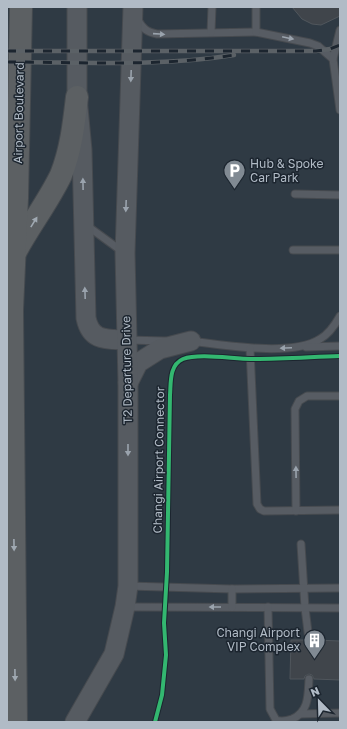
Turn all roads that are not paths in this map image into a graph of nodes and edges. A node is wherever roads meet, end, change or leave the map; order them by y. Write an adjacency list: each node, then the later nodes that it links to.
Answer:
1 (21, 7): 43 (highway, Airport Boulevard, one-way to 43)
2 (77, 7): 10 (main road)
3 (212, 7): 7 (lane)
4 (256, 7): 8 (lane)
5 (133, 8): 7 (lane, one-way to 7); 17 (main road, T2 Departure Drive, one-way to 17)
6 (340, 30): 9 (lane)
7 (212, 32): 8 (lane)
8 (256, 32): 9 (lane, one-way to 9)
9 (333, 59): 11 (lane)
10 (77, 97): 14 (main road, one-way to 10); 18 (highway, one-way to 10)
11 (340, 110)
12 (295, 194): 13 (lane)
13 (340, 195)
14 (83, 223): 17 (lane); 20 (main road, one-way to 14)
15 (293, 250): 16 (lane)
16 (340, 250)
17 (125, 254): 20 (main road, T2 Departure Drive)
18 (7, 268)
19 (340, 316): 23 (lane)
20 (127, 340): 21 (lane); 25 (main road, T2 Departure Drive)
21 (191, 341): 24 (lane); 25 (main road)
22 (340, 346): 23 (lane)
23 (299, 347): 24 (lane, one-way to 24)
24 (250, 349): 28 (lane)
25 (128, 383): 30 (main road, T2 Departure Drive, one-way to 30)
26 (340, 396): 28 (lane, one-way to 26)
27 (340, 510): 28 (lane)
28 (296, 511)
29 (301, 544): 33 (lane)
30 (128, 586): 32 (lane); 34 (main road, T2 Departure Drive)
31 (340, 588): 33 (lane)
32 (232, 589): 33 (lane); 35 (lane)
33 (303, 589): 37 (lane)
34 (125, 607): 35 (lane, one-way to 34); 44 (main road, T2 Departure Drive)
35 (232, 607): 36 (lane)
36 (268, 607): 37 (lane); 42 (lane)
37 (305, 608): 38 (lane); 39 (lane)
38 (340, 608)
39 (309, 640)
40 (309, 679): 42 (lane)
41 (340, 713): 42 (lane)
42 (300, 714)
43 (16, 722)
44 (75, 722)

